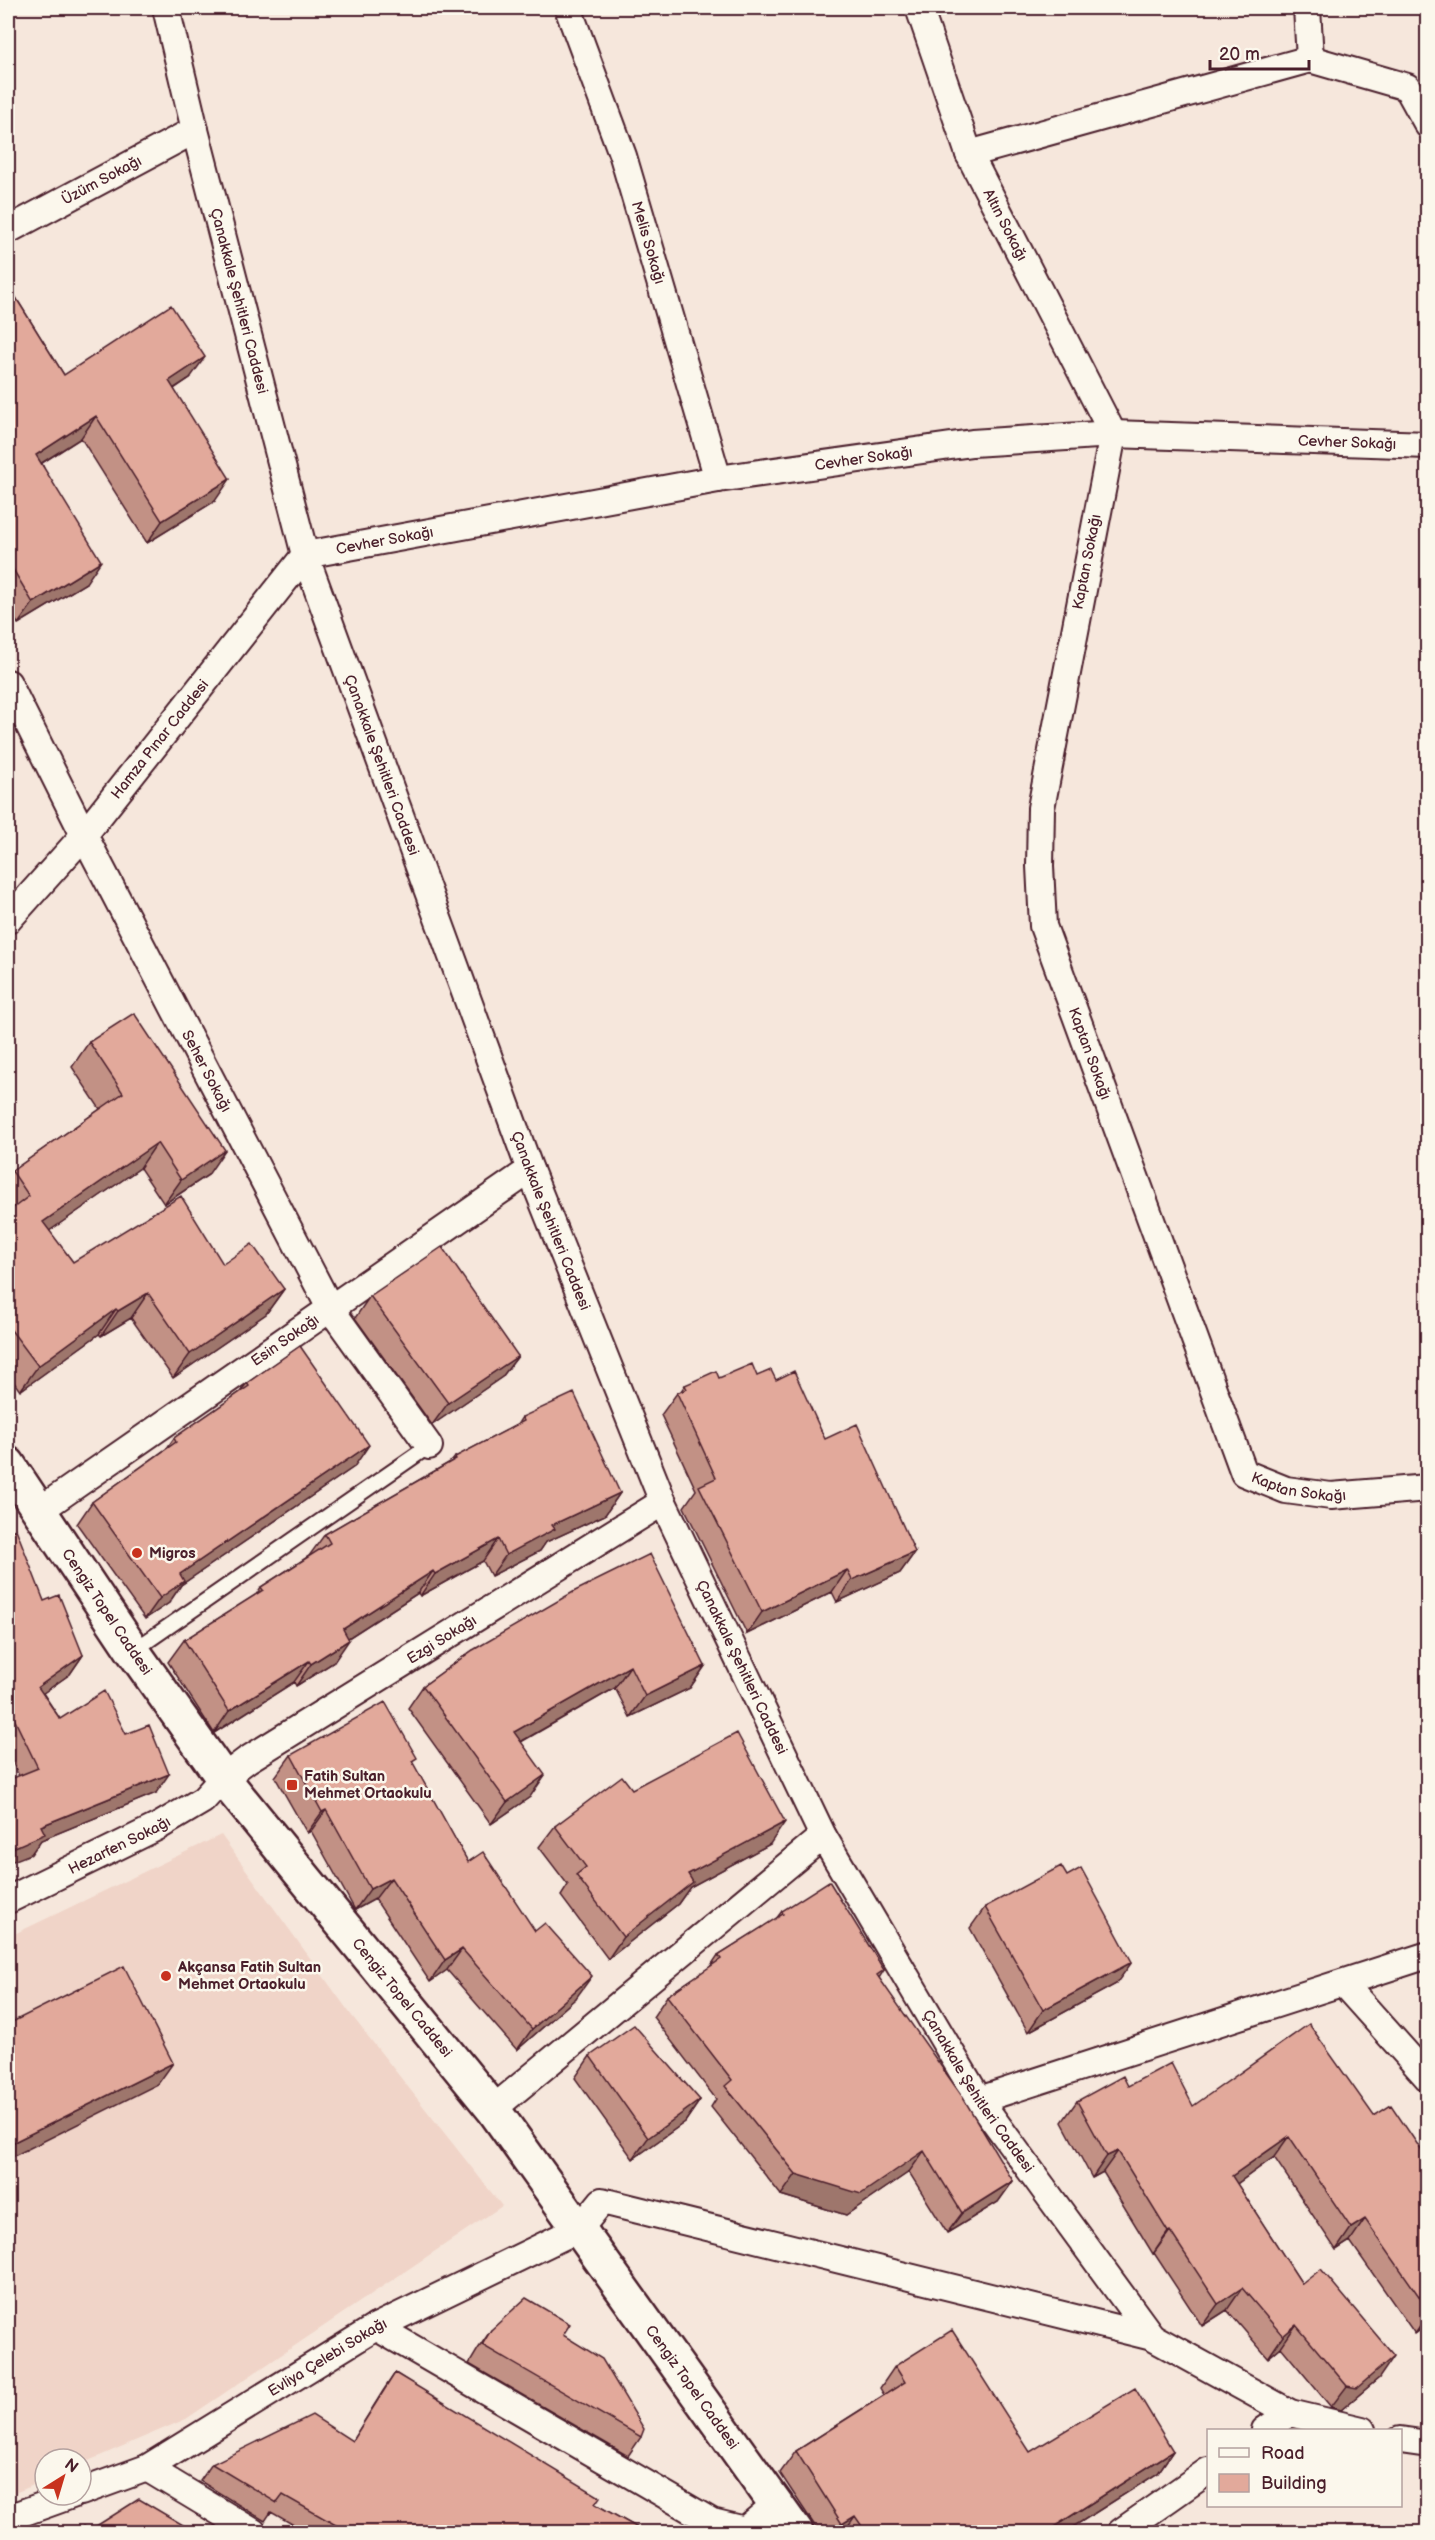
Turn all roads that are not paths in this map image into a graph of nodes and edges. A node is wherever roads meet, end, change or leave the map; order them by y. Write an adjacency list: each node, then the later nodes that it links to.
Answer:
1 (166, 8): 7 (street, Çanakkale Şehitleri Caddesi)
2 (568, 8): 12 (street, Melis Sokağı)
3 (919, 8): 8 (street, Altın Sokağı)
4 (1307, 8): 5 (street)
5 (1310, 59): 6 (street); 8 (street)
6 (1428, 125)
7 (195, 130): 9 (street, Üzüm Sokağı); 13 (street, Çanakkale Şehitleri Caddesi)
8 (969, 154): 10 (street, Altın Sokağı)
9 (8, 230)
10 (1113, 434): 11 (street, Cevher Sokağı); 12 (street, Cevher Sokağı); 21 (street, Kaptan Sokağı)
11 (1428, 445)
12 (718, 479): 13 (street, Cevher Sokağı)
13 (305, 555): 15 (street, Hamza Pınar Caddesi); 17 (street, Çanakkale Şehitleri Caddesi)
14 (8, 683): 15 (street, Seher Sokağı)
15 (84, 835): 16 (street, Hamza Pınar Caddesi); 18 (street, Seher Sokağı)
16 (8, 920)
17 (530, 1170): 18 (street, Esin Sokağı); 22 (street, Çanakkale Şehitleri Caddesi)
18 (330, 1308): 19 (street, Seher Sokağı); 23 (street, Esin Sokağı)
19 (429, 1446): 24 (lane)
20 (8, 1464): 23 (main road, Cengiz Topel Caddesi)
21 (1428, 1488)
22 (663, 1503): 25 (street, Ezgi Sokağı); 26 (street, Çanakkale Şehitleri Caddesi)
23 (40, 1510): 24 (main road, Cengiz Topel Caddesi)
24 (133, 1651): 25 (main road, Cengiz Topel Caddesi)
25 (223, 1778): 27 (street, Hezarfen Sokağı); 32 (main road, Cengiz Topel Caddesi)
26 (822, 1836): 31 (street, Çanakkale Şehitleri Caddesi); 32 (street)
27 (8, 1900)
28 (1428, 1955): 29 (street)
29 (1343, 1983): 30 (street); 31 (street)
30 (1428, 2078)
31 (979, 2100): 35 (street, Çanakkale Şehitleri Caddesi)
32 (493, 2109): 33 (main road, Cengiz Topel Caddesi)
33 (580, 2228): 34 (street, Evliya Çelebi Sokağı); 35 (street); 44 (main road, Cengiz Topel Caddesi)
34 (376, 2327): 41 (street, Evliya Çelebi Sokağı); 44 (street)
35 (1152, 2337): 36 (street)
36 (1290, 2413): 37 (street); 38 (street)
37 (1266, 2429)
38 (1358, 2429)
39 (1402, 2440): 40 (street)
40 (1428, 2444)
41 (147, 2468): 43 (street, Evliya Çelebi Sokağı); 47 (street)
42 (1207, 2472): 49 (street)
43 (93, 2488)
44 (776, 2504): 48 (main road, Cengiz Topel Caddesi)
45 (39, 2507): 46 (street)
46 (8, 2518)
47 (253, 2532)
48 (796, 2532)
49 (1121, 2532)

